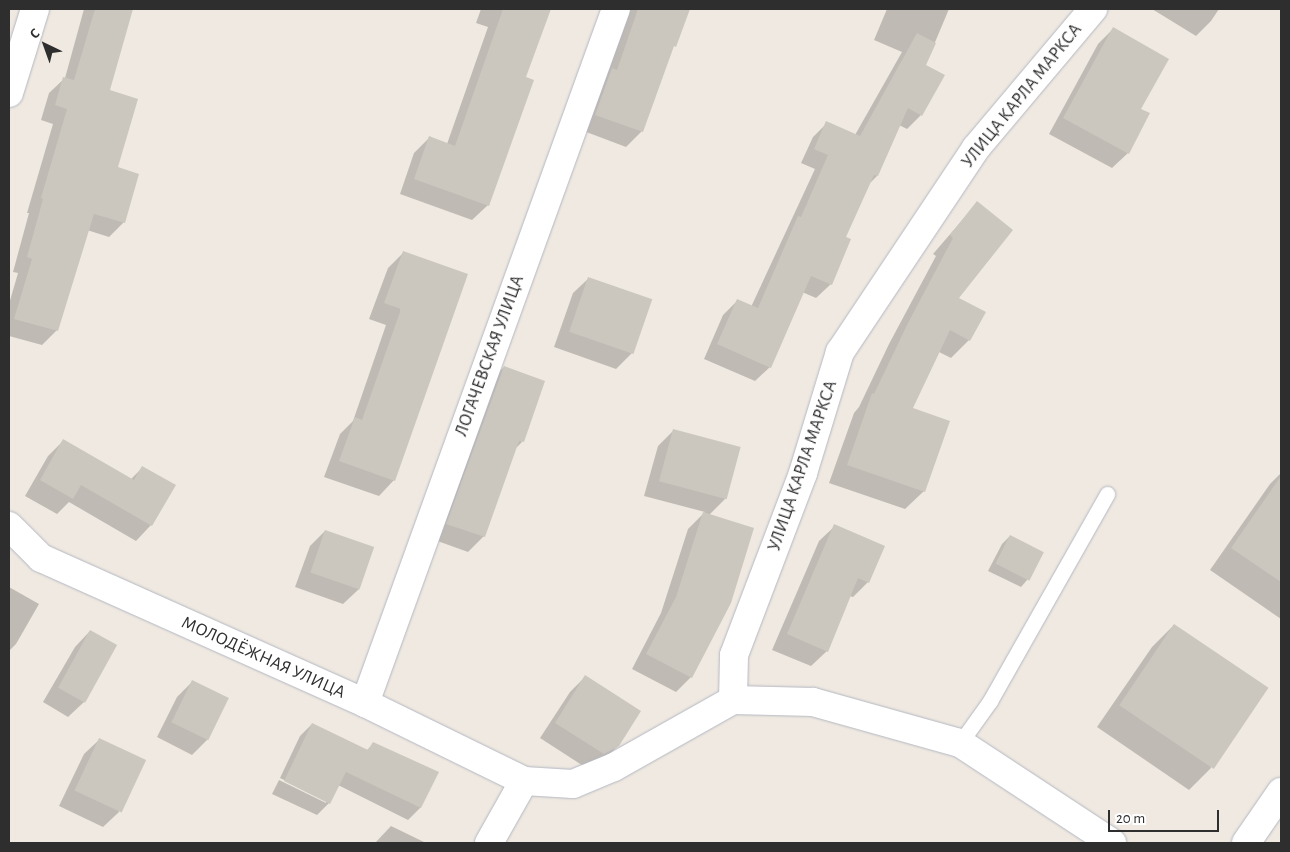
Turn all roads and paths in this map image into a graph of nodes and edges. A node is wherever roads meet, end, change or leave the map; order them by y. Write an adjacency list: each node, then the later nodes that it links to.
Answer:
1 (35, 9): 4 (street)
2 (616, 9): 8 (street, ЛОГАЧЕВСКАЯ УЛИЦА)
3 (1093, 9): 7 (street, УЛИЦА КАРЛА МАРКСА)
4 (9, 93)
5 (1107, 494): 9 (lane)
6 (9, 526): 8 (street, МОЛОДЁЖНАЯ УЛИЦА)
7 (733, 700): 9 (street); 10 (street)
8 (365, 703): 10 (street, МОЛОДЁЖНАЯ УЛИЦА)
9 (960, 743): 13 (street)
10 (524, 781): 12 (street)
11 (1281, 792): 14 (street)
12 (489, 843)
13 (1112, 843)
14 (1246, 843)

